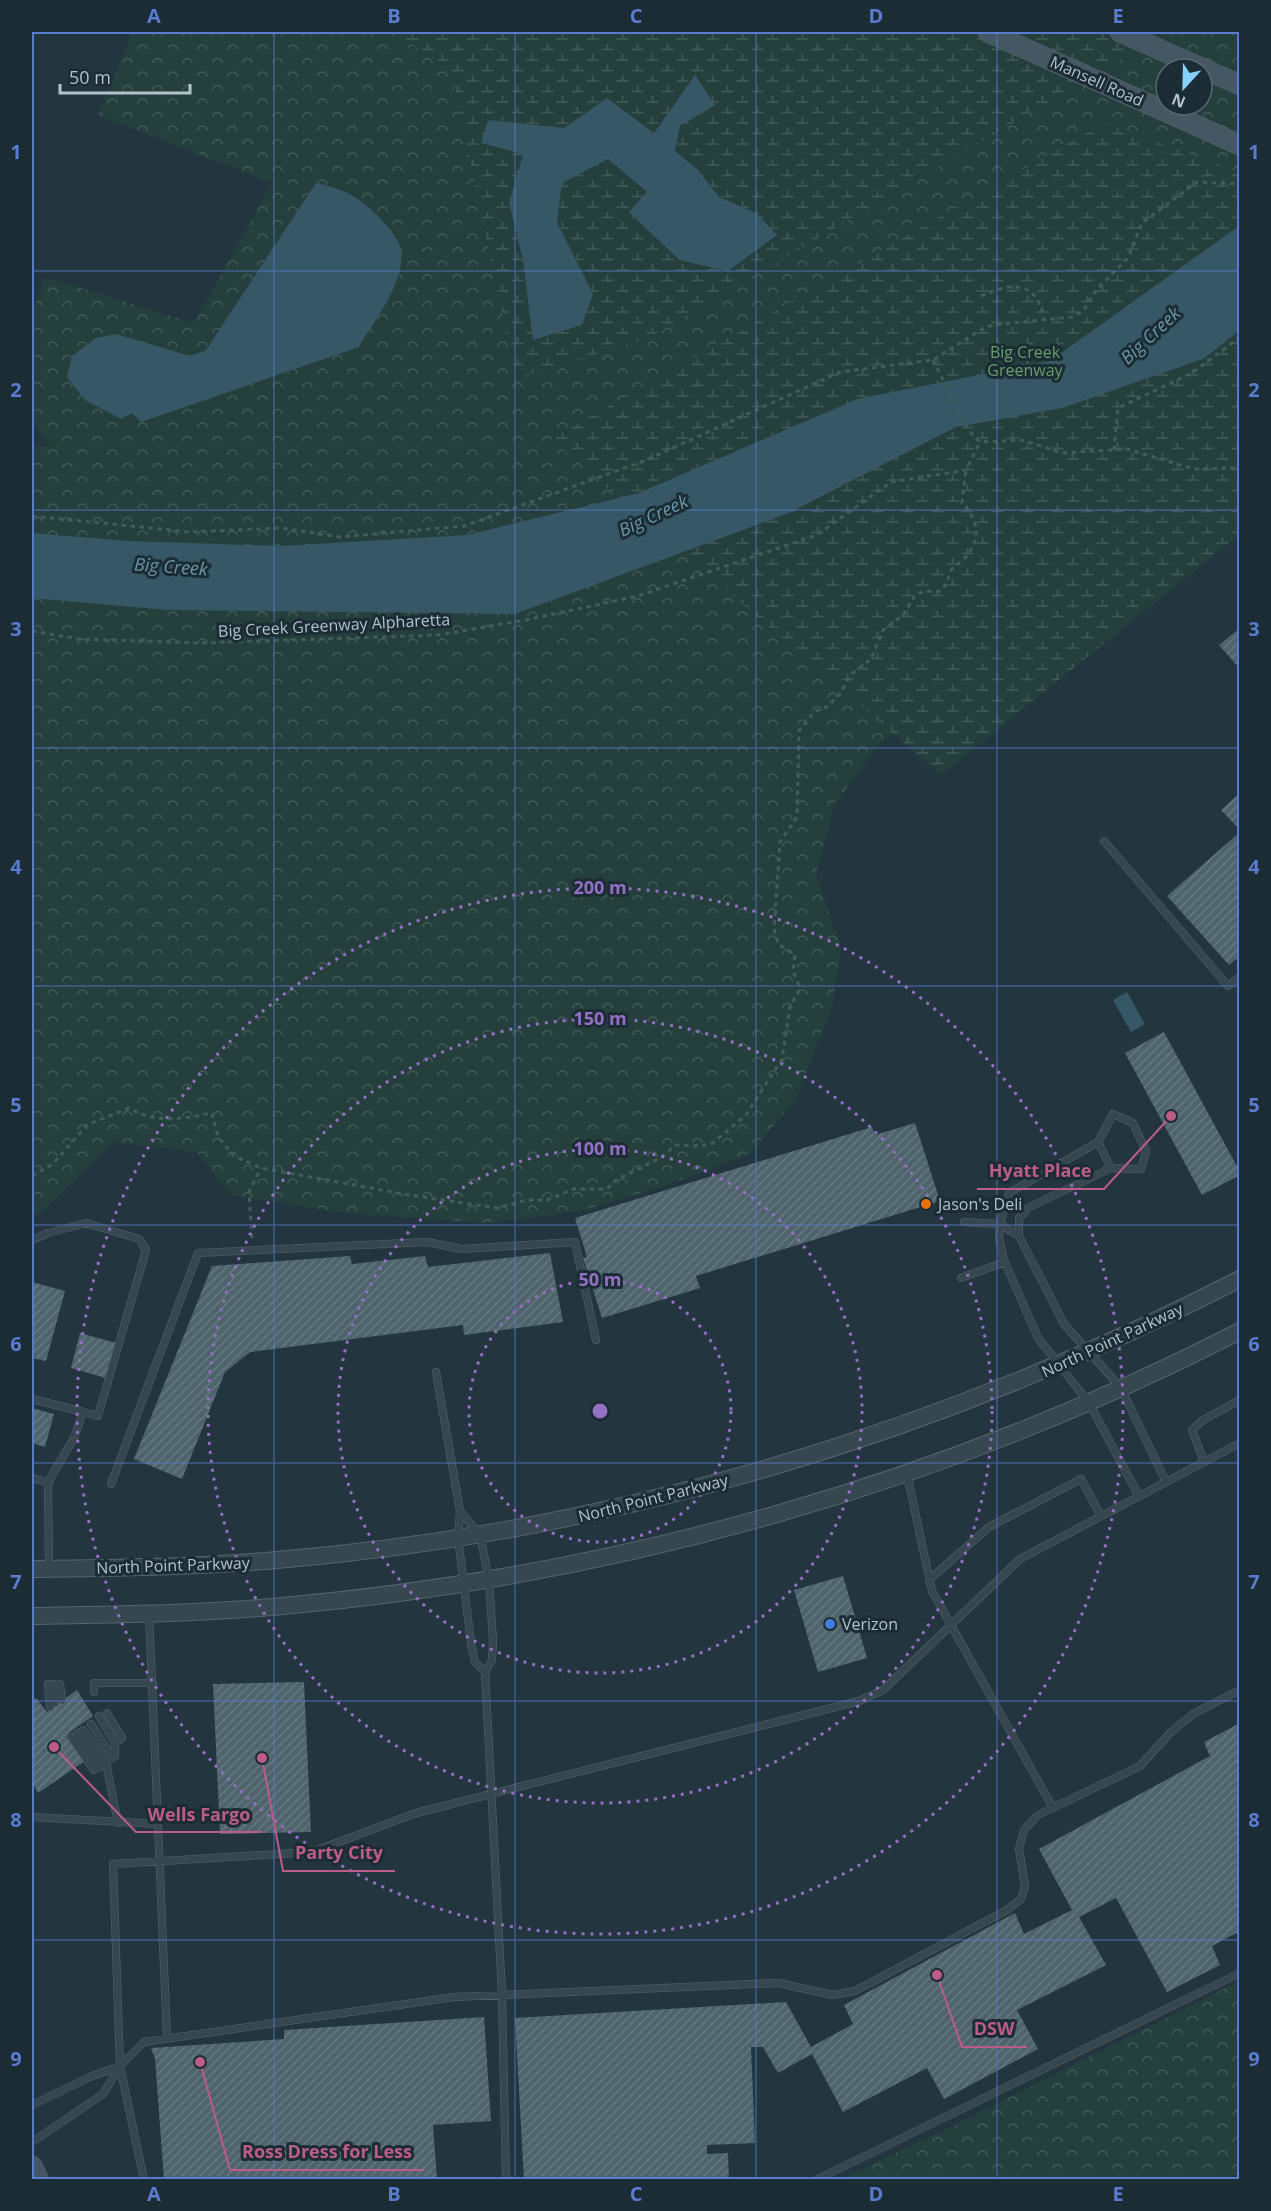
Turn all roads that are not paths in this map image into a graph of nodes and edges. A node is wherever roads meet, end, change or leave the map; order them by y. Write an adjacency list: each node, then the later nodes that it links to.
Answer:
1 (988, 32): 4 (main road, Mansell Road)
2 (1120, 32): 3 (main road)
3 (1239, 85)
4 (1239, 145)
5 (1104, 841): 6 (lane)
6 (1239, 977)
7 (1098, 1142): 8 (lane); 8 (lane); 10 (lane)
8 (1111, 1168): 11 (lane)
9 (964, 1221): 10 (lane)
10 (1000, 1224): 11 (lane); 13 (lane)
11 (1019, 1236): 18 (lane)
12 (32, 1240): 25 (lane)
13 (1005, 1262): 14 (lane); 19 (lane)
14 (961, 1278)
15 (1239, 1279): 18 (street, North Point Parkway)
16 (1239, 1331): 21 (street)
17 (596, 1340): 32 (lane)
18 (1089, 1352): 19 (street, North Point Parkway); 21 (lane)
19 (1059, 1365): 24 (lane); 36 (street, North Point Parkway)
20 (436, 1372): 34 (lane)
21 (1122, 1388): 24 (street); 30 (lane)
22 (32, 1399): 25 (lane)
23 (1239, 1400): 27 (lane)
24 (1089, 1402): 28 (street); 33 (lane)
25 (83, 1412): 31 (lane)
26 (1239, 1443): 27 (lane)
27 (1204, 1462): 30 (lane)
28 (907, 1474): 40 (street); 41 (lane)
29 (32, 1478): 31 (lane)
30 (1166, 1482): 33 (lane)
31 (49, 1483): 39 (lane)
32 (111, 1484)
33 (1139, 1496): 35 (lane)
34 (460, 1511): 36 (lane); 37 (lane)
35 (1101, 1516): 41 (lane); 45 (lane)
36 (480, 1535): 37 (street, North Point Parkway); 40 (lane)
37 (458, 1538): 39 (street, North Point Parkway); 42 (lane)
38 (32, 1569): 39 (street, North Point Parkway)
39 (49, 1569)
40 (489, 1580): 42 (street); 46 (lane)
41 (929, 1580): 45 (lane)
42 (462, 1584): 43 (street); 46 (lane)
43 (150, 1613): 44 (street); 47 (lane)
44 (32, 1616)
45 (950, 1623): 57 (lane); 58 (lane)
46 (485, 1672): 57 (lane)
47 (153, 1683): 49 (lane); 61 (lane)
48 (1239, 1690): 58 (lane)
49 (94, 1692)
50 (56, 1703): 50 (lane)
51 (107, 1713): 54 (lane)
52 (99, 1716): 54 (lane)
53 (91, 1724): 55 (lane)
54 (115, 1743): 55 (lane)
55 (113, 1758): 56 (lane)
56 (100, 1767): 56 (lane); 60 (lane)
57 (493, 1794): 62 (lane); 64 (lane)
58 (1053, 1808): 64 (lane)
59 (32, 1817): 60 (lane)
60 (118, 1823): 61 (lane)
61 (158, 1824): 62 (lane)
62 (160, 1861): 65 (lane); 66 (lane)
63 (1239, 1973): 73 (lane)
64 (502, 1994): 65 (lane); 72 (lane)
65 (167, 2038): 66 (lane)
66 (120, 2066): 67 (lane); 68 (lane); 71 (lane)
67 (32, 2105)
68 (32, 2142)
69 (32, 2166): 70 (main road)
70 (39, 2180)
71 (144, 2180)
72 (506, 2180)
73 (816, 2180)

